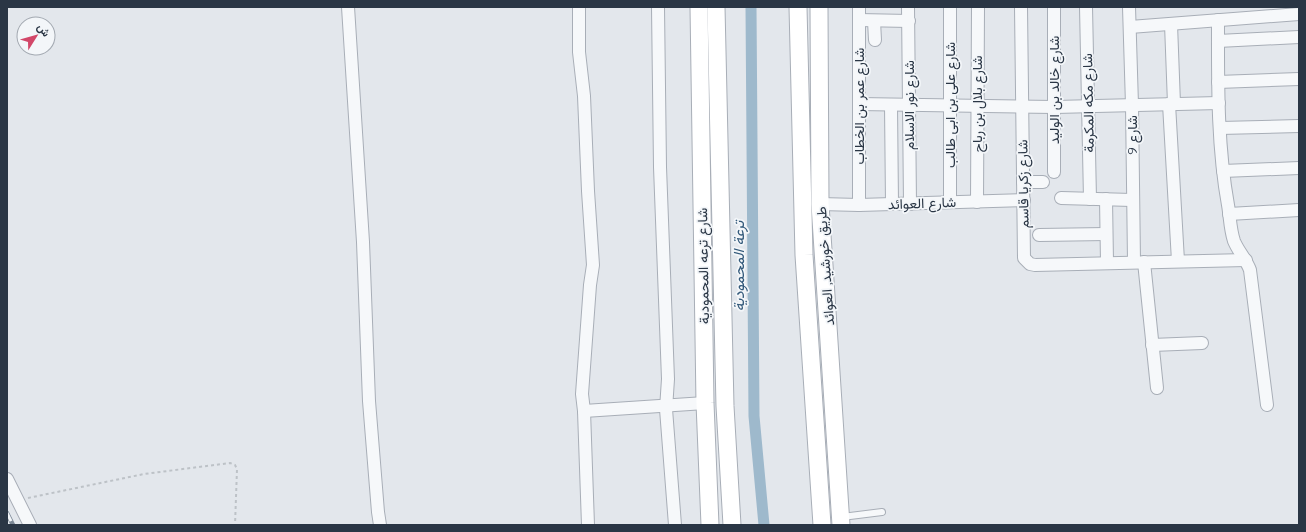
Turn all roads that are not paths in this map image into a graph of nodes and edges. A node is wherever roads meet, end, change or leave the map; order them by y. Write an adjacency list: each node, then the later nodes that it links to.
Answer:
1 (348, 7): 76 (street)
2 (579, 7): 71 (street)
3 (658, 7): 70 (street)
4 (699, 7): 68 (main road, شارع ترعه المحمودية)
5 (716, 7): 80 (main road)
6 (798, 7): 81 (main road, طريق خورشيد, العوائد)
7 (819, 7): 53 (main road, طريق خورشيد, العوائد)
8 (859, 7): 17 (street, شارع عمر بن الخطاب)
9 (908, 7): 20 (street, شارع نور الاسلام)
10 (950, 7): 34 (street, شارع على بن ابى طالب)
11 (978, 7): 35 (street, شارع بلال بن رباح)
12 (1021, 7): 36 (street, شارع زكريا قاسم)
13 (1054, 7): 38 (street, شارع خالد بن الوليد)
14 (1086, 7): 37 (street, شارع مكه المكرمة)
15 (1129, 7): 22 (street, شارع 9)
16 (1299, 14): 19 (street)
17 (859, 20): 18 (street); 29 (street, شارع عمر بن الخطاب)
18 (874, 20): 20 (street); 24 (street)
19 (1218, 20): 21 (street); 25 (street)
20 (909, 21): 32 (street, شارع نور الاسلام)
21 (1171, 24): 22 (street); 30 (street)
22 (1130, 27): 33 (street, شارع 9)
23 (1299, 37): 25 (street)
24 (874, 40)
25 (1218, 41): 27 (street)
26 (1299, 80): 27 (street)
27 (1218, 82): 28 (street)
28 (1219, 103): 30 (street); 40 (street)
29 (859, 104): 31 (street); 56 (street, شارع عمر بن الخطاب)
30 (1171, 104): 33 (street); 62 (street)
31 (891, 105): 32 (street); 54 (street)
32 (909, 105): 34 (street); 55 (street, شارع نور الاسلام)
33 (1132, 105): 37 (street); 50 (street, شارع 9)
34 (950, 106): 35 (street); 51 (street, شارع على بن ابى طالب)
35 (977, 106): 36 (street); 52 (street, شارع بلال بن رباح)
36 (1022, 106): 38 (street); 44 (street, شارع زكريا قاسم)
37 (1088, 106): 38 (street); 47 (street, شارع مكه المكرمة)
38 (1055, 107): 43 (street, شارع خالد بن الوليد)
39 (1299, 126): 40 (street)
40 (1220, 128): 42 (street)
41 (1299, 168): 42 (street)
42 (1223, 171): 58 (street)
43 (1054, 172)
44 (1023, 182): 45 (street); 49 (street, شارع زكريا قاسم)
45 (1043, 182)
46 (1061, 198): 47 (street)
47 (1090, 199): 48 (street)
48 (1106, 199): 50 (street); 59 (street)
49 (1024, 200): 52 (street, شارع العوائد); 63 (street, شارع زكريا قاسم)
50 (1132, 200): 64 (street, شارع 9)
51 (950, 202): 52 (street, شارع العوائد); 55 (street, شارع العوائد)
52 (977, 202)
53 (820, 204): 56 (street, شارع العوائد); 74 (main road, طريق خورشيد, العوائد)
54 (892, 204): 55 (street, شارع العوائد); 56 (street, شارع العوائد)
55 (910, 204)
56 (859, 205)
57 (1299, 210): 58 (street)
58 (1229, 214): 61 (street)
59 (1106, 234): 60 (street); 63 (street)
60 (1039, 235)
61 (1246, 260): 62 (street); 69 (street)
62 (1178, 261): 64 (street)
63 (1107, 262): 64 (street)
64 (1139, 262): 66 (street, شارع 9)
65 (1202, 343): 66 (street)
66 (1152, 345): 67 (street, شارع 9)
67 (1157, 388)
68 (705, 403): 70 (street); 79 (main road, شارع ترعه المحمودية)
69 (1267, 405)
70 (666, 406): 71 (street); 78 (street)
71 (584, 411): 77 (street)
72 (7, 479): 75 (street)
73 (882, 512): 74 (lane)
74 (841, 521)
75 (30, 525)
76 (380, 525)
77 (588, 525)
78 (675, 525)
79 (710, 525)
80 (732, 525)
81 (822, 525)

